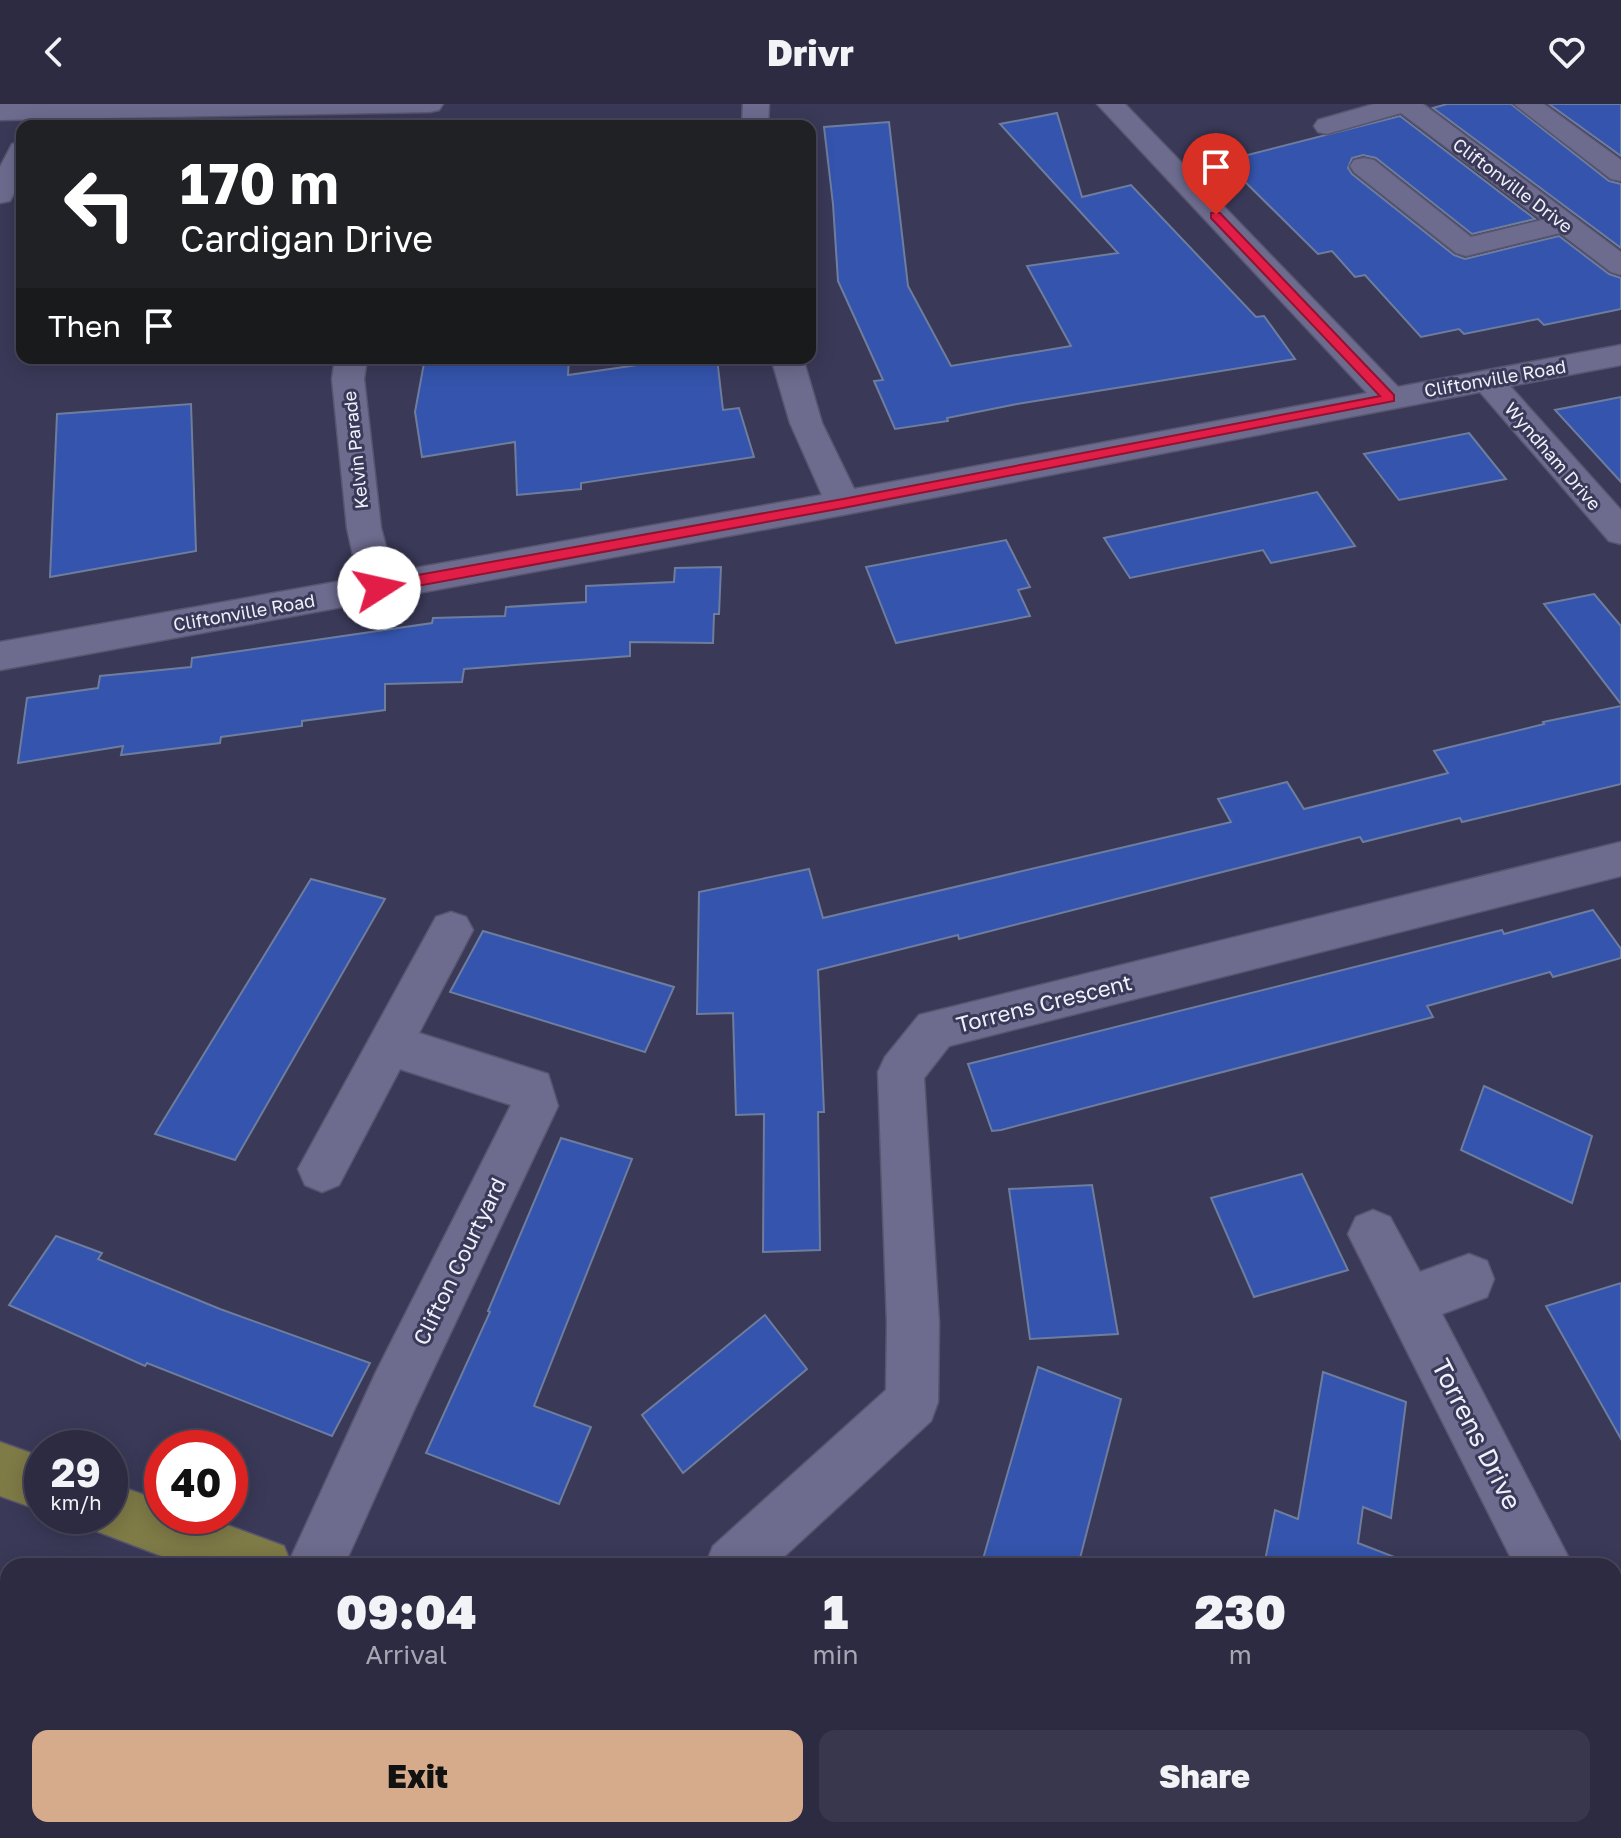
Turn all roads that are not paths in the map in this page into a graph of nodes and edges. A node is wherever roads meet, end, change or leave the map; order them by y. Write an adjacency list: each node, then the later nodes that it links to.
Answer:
1 (430, 104): 6 (street)
2 (1110, 104): 19 (street)
3 (1404, 104): 8 (street); 13 (street, Cliftonville Drive)
4 (1527, 104): 11 (street)
5 (0, 112): 7 (street)
6 (399, 112): 7 (street)
7 (42, 113)
8 (1327, 126)
9 (16, 162): 12 (street)
10 (1364, 166): 13 (street)
11 (1621, 173)
12 (0, 195)
13 (1563, 224): 14 (street, Cliftonville Drive)
14 (1621, 266)
15 (1621, 355): 18 (street, Cliftonville Road)
16 (350, 364): 22 (street, Kelvin Parade)
17 (789, 364): 20 (street)
18 (1486, 379): 19 (street, Cliftonville Road); 21 (street, Wyndham Drive)
19 (1390, 398): 20 (street, Cliftonville Road)
20 (843, 503): 22 (street, Cliftonville Road)
21 (1621, 532)
22 (379, 588): 23 (street, Cliftonville Road)
23 (0, 656)
24 (1621, 859): 36 (street, Torrens Crescent)
25 (451, 930): 26 (street)
26 (390, 1045): 27 (street); 35 (street, Clifton Courtyard)
27 (322, 1169)
28 (1373, 1234): 30 (street, Torrens Drive)
29 (1469, 1279): 30 (street)
30 (1409, 1301): 37 (street, Torrens Drive)
31 (0, 1469): 32 (main road)
32 (24, 1478)
33 (128, 1517): 34 (main road)
34 (242, 1558)
35 (319, 1558)
36 (742, 1558)
37 (1541, 1558)

